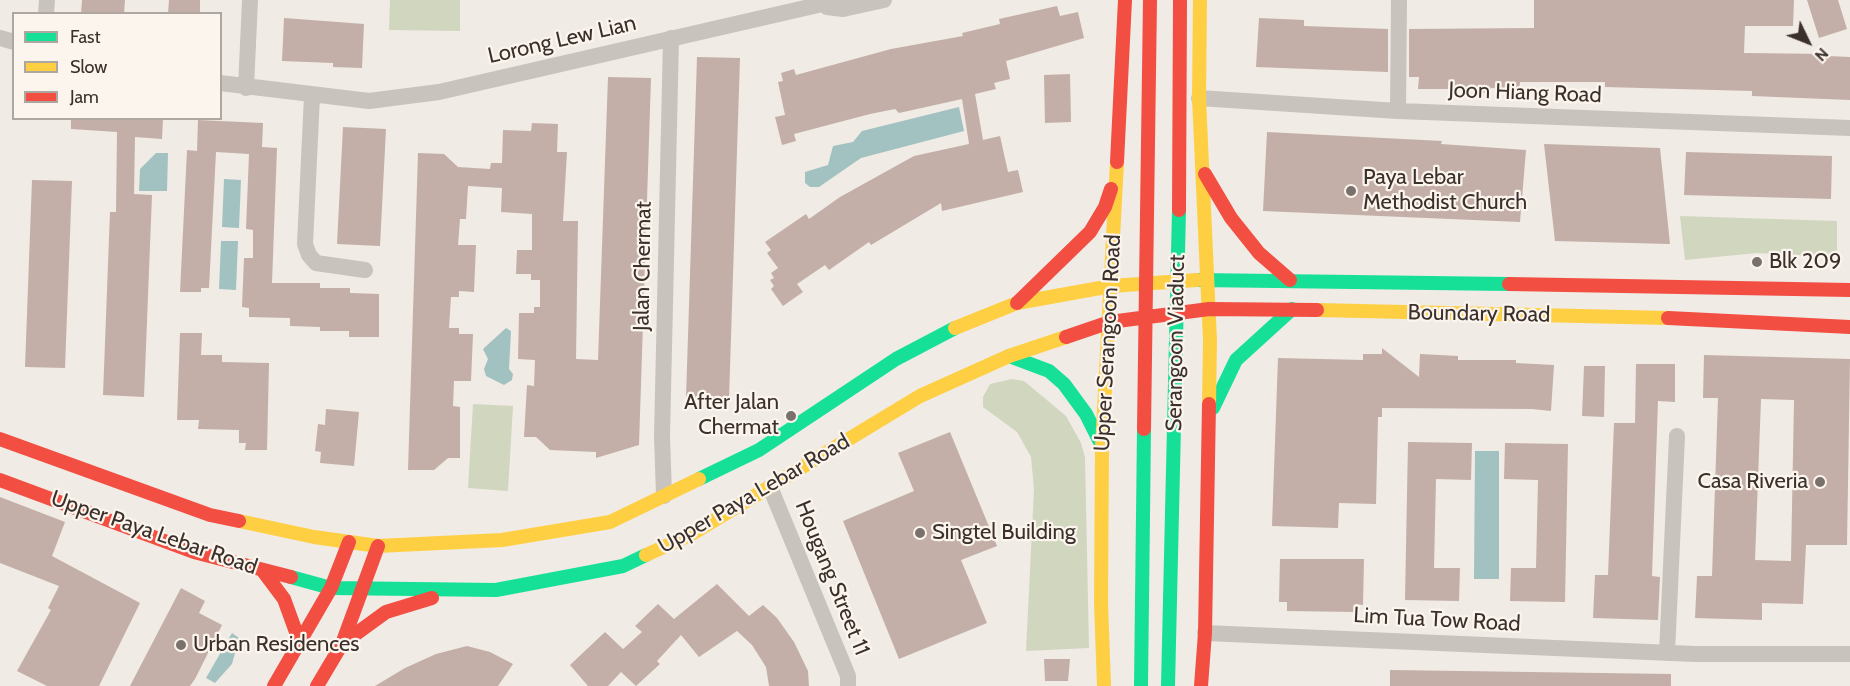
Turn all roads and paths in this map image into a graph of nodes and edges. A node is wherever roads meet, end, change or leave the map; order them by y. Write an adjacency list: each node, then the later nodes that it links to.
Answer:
1 (250, 0): 12 (street)
2 (840, 0): 9 (street, Lorong Lew Lian)
3 (884, 0): 9 (street, Lorong Lew Lian)
4 (1125, 0): 17 (main road, Upper Serangoon Road)
5 (1150, 0): 52 (main road, Serangoon Viaduct)
6 (1180, 0): 53 (main road, Serangoon Viaduct)
7 (1200, 0): 14 (main road)
8 (1399, 0): 15 (street)
9 (820, 6): 10 (street, Lorong Lew Lian)
10 (671, 38): 13 (street, Lorong Lew Lian); 36 (street, Jalan Chermat)
11 (222, 83): 12 (street, Lorong Lew Lian)
12 (246, 88): 13 (street, Lorong Lew Lian)
13 (312, 96): 19 (street)
14 (1199, 98): 15 (street, Joon Hiang Road); 18 (main road)
15 (1398, 111): 16 (street, Joon Hiang Road)
16 (1850, 128)
17 (1117, 168): 22 (main road, Upper Serangoon Road); 24 (main road)
18 (1204, 172): 20 (main road); 21 (main road)
19 (365, 270)
20 (1207, 279): 21 (main road, Boundary Road); 22 (main road, Boundary Road); 25 (main road)
21 (1290, 280): 23 (main road, Boundary Road)
22 (1111, 286): 24 (main road, Upper Paya Lebar Road); 27 (main road, Upper Serangoon Road)
23 (1850, 290)
24 (1017, 303): 36 (main road, Upper Paya Lebar Road)
25 (1209, 309): 26 (main road, Boundary Road); 27 (main road, Boundary Road); 30 (main road)
26 (1292, 309): 28 (main road, Boundary Road); 30 (main road)
27 (1110, 322): 29 (main road, Upper Paya Lebar Road); 33 (main road, Upper Serangoon Road)
28 (1850, 327)
29 (1009, 356): 33 (main road); 35 (main road, Upper Paya Lebar Road)
30 (1209, 417): 43 (main road)
31 (1677, 436): 46 (street)
32 (0, 440): 37 (main road, Upper Paya Lebar Road)
33 (1102, 447): 51 (main road, Upper Serangoon Road)
34 (0, 480): 39 (main road, Upper Paya Lebar Road)
35 (770, 487): 42 (main road, Upper Paya Lebar Road); 50 (street, Hougang Street 11)
36 (664, 496): 38 (main road, Upper Paya Lebar Road)
37 (349, 542): 38 (main road, Upper Paya Lebar Road); 40 (main road)
38 (378, 546): 41 (main road)
39 (263, 571): 40 (main road, Upper Paya Lebar Road); 44 (main road)
40 (331, 588): 41 (main road, Upper Paya Lebar Road); 44 (main road)
41 (361, 588): 42 (main road, Upper Paya Lebar Road); 45 (main road)
42 (496, 590): 45 (main road)
43 (1205, 633): 46 (street, Lim Tua Tow Road); 54 (main road)
44 (300, 643): 48 (main road)
45 (342, 644): 49 (main road)
46 (1667, 652): 47 (street, Lim Tua Tow Road)
47 (1850, 654)
48 (274, 686)
49 (317, 686)
50 (848, 686)
51 (1104, 686)
52 (1141, 686)
53 (1168, 686)
54 (1201, 686)

